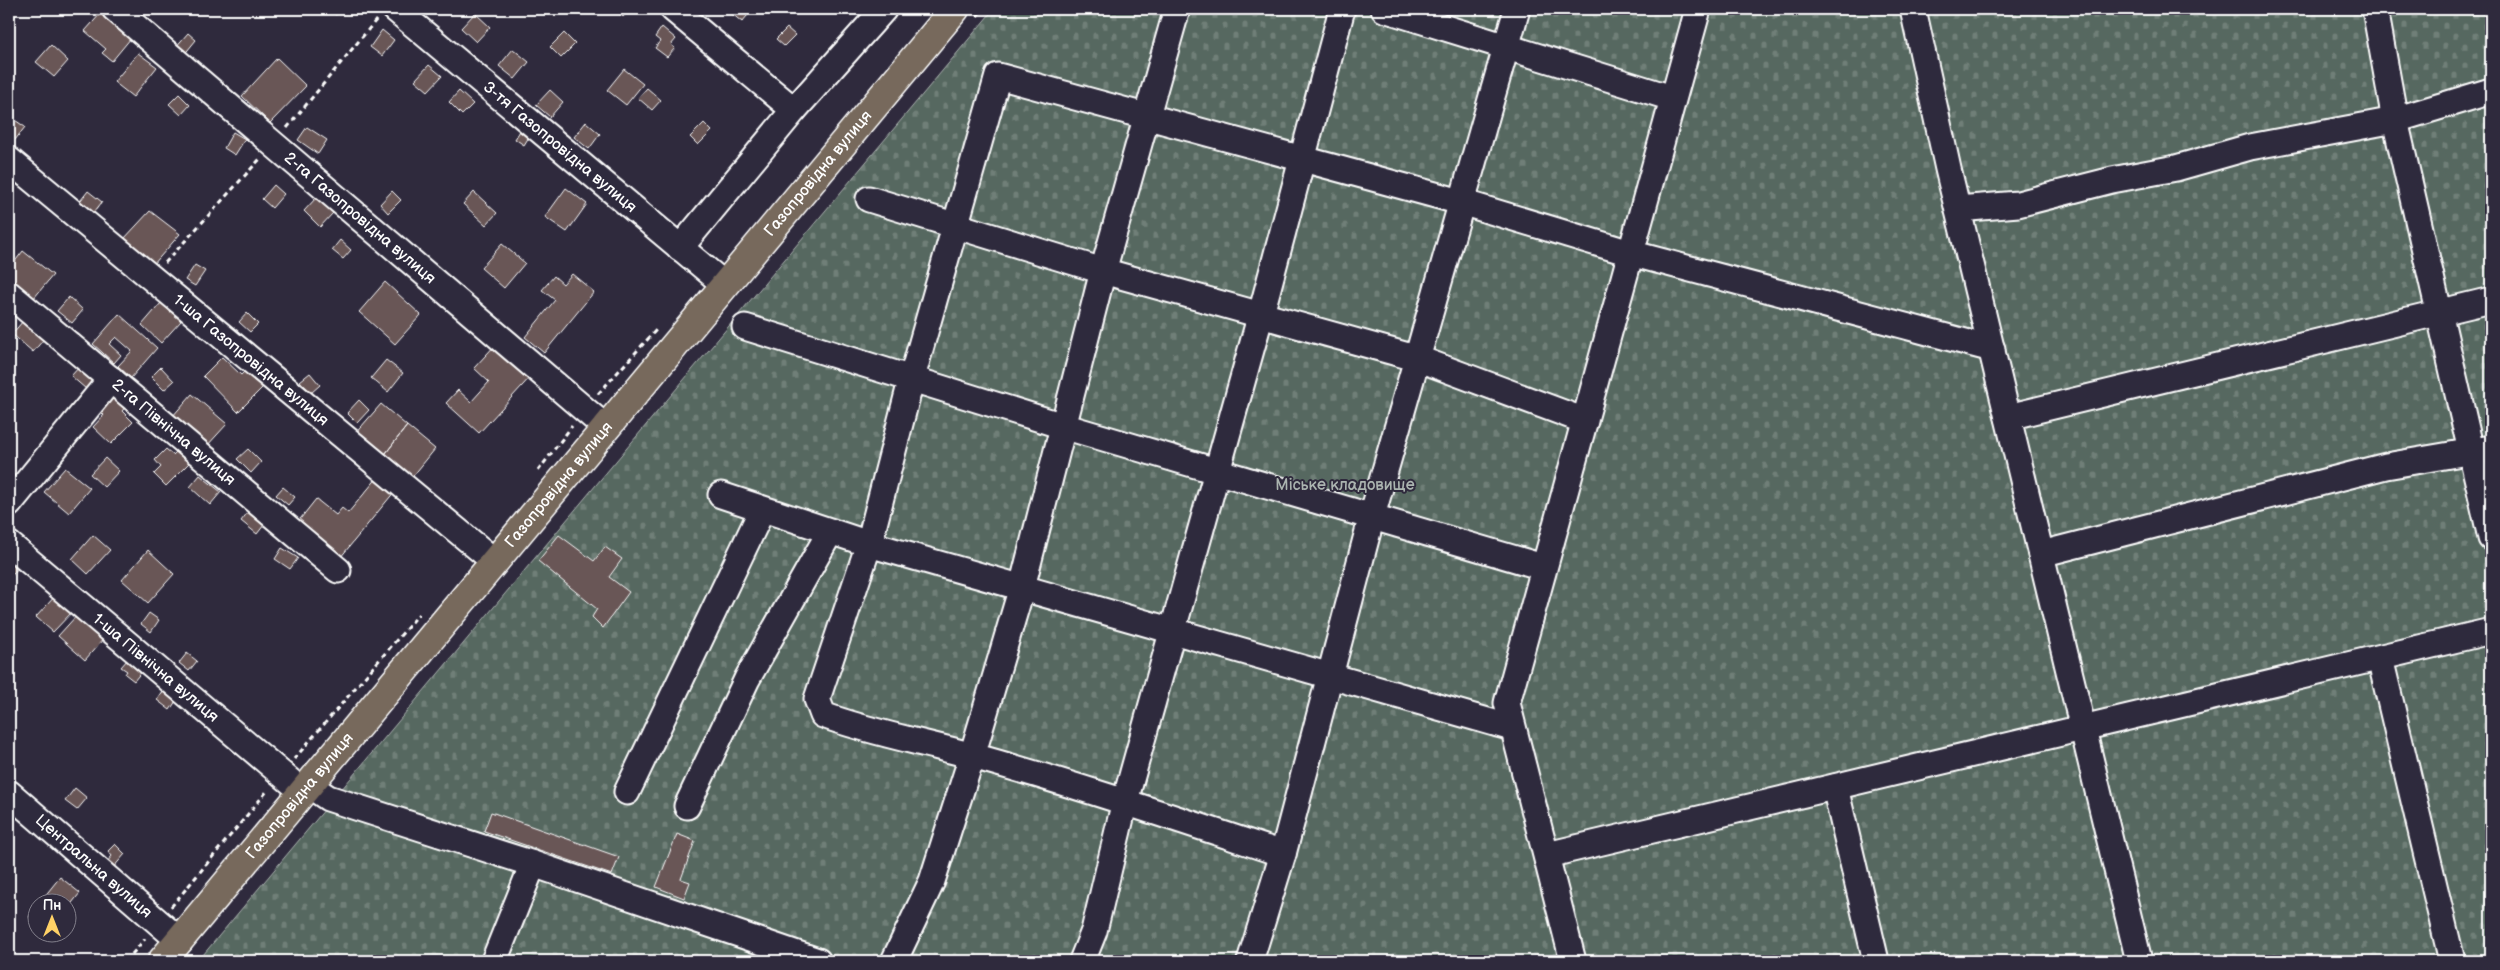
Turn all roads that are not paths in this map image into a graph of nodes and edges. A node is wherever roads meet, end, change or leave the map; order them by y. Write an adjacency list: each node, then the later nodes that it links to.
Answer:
1 (115, 9): 41 (street, 2-га Газопровідна вулиця)
2 (395, 9): 25 (street, 3-тя Газопровідна вулиця)
3 (673, 9): 16 (street)
4 (884, 9): 16 (street)
5 (955, 9): 28 (main road, Газопровідна вулиця)
6 (1177, 9): 17 (street)
7 (1342, 9): 19 (street)
8 (1384, 9): 13 (street)
9 (1517, 9): 13 (street)
10 (1698, 9): 15 (street)
11 (1913, 9): 23 (street)
12 (2375, 9): 18 (street)
13 (1507, 47): 15 (street); 22 (street)
14 (2491, 91): 18 (street)
15 (1672, 98): 26 (street)
16 (794, 110): 25 (street)
17 (1147, 118): 19 (street); 24 (street); 27 (street)
18 (2395, 120): 23 (street); 31 (street)
19 (1300, 158): 22 (street); 32 (street)
20 (9, 160): 53 (street, 1-ша Газопровідна вулиця)
21 (870, 199): 24 (street)
22 (1461, 202): 26 (street); 35 (street)
23 (1958, 209): 34 (street)
24 (955, 224): 27 (street); 37 (street)
25 (680, 248): 28 (street, 3-тя Газопровідна вулиця)
26 (1630, 253): 34 (street); 39 (street)
27 (1103, 271): 32 (street); 40 (street)
28 (725, 285): 41 (main road, Газопровідна вулиця)
29 (9, 294): 36 (street, 2-га Північна вулиця)
30 (2491, 300): 31 (street)
31 (2439, 312): 38 (street); 42 (street)
32 (1261, 314): 35 (street); 43 (street)
33 (744, 327): 37 (street)
34 (1992, 349): 38 (street)
35 (1419, 358): 39 (street); 47 (street)
36 (111, 379): 45 (street); 55 (street, 2-га Північна вулиця)
37 (911, 381): 40 (street); 51 (street)
38 (2008, 417): 52 (street)
39 (1585, 421): 54 (street)
40 (1063, 426): 43 (street); 56 (street)
41 (604, 427): 53 (main road, Газопровідна вулиця)
42 (2482, 450): 49 (street); 52 (street)
43 (1217, 472): 47 (street); 58 (street)
44 (721, 495): 46 (street)
45 (9, 504)
46 (762, 510): 48 (street); 66 (street)
47 (1372, 516): 54 (street); 60 (street)
48 (830, 532): 51 (street); 69 (street)
49 (2491, 538)
50 (9, 544): 65 (street, 1-ша Північна вулиця)
51 (869, 544): 56 (street); 63 (street)
52 (2041, 554): 62 (street)
53 (494, 560): 65 (main road, Газопровідна вулиця)
54 (1543, 567): 61 (street)
55 (338, 570)
56 (1022, 587): 58 (street); 63 (street)
57 (2491, 631): 59 (street)
58 (1172, 632): 60 (street); 68 (street)
59 (2380, 658): 62 (street); 83 (street)
60 (1330, 676): 61 (street); 70 (street)
61 (1512, 728): 71 (street)
62 (2082, 728): 64 (street); 82 (street)
63 (972, 756): 68 (street); 77 (street)
64 (1835, 787): 71 (street); 81 (street)
65 (306, 788): 72 (street, 1-ша Північна вулиця); 73 (main road, Газопровідна вулиця)
66 (627, 792)
67 (9, 793): 73 (street, Центральна вулиця)
68 (1125, 801): 70 (street); 78 (street)
69 (687, 806)
70 (1283, 854): 79 (street)
71 (1547, 855): 80 (street)
72 (532, 864): 75 (street); 76 (street, 1-ша Північна вулиця)
73 (180, 941): 74 (main road, Газопровідна вулиця)
74 (162, 961)
75 (494, 961)
76 (818, 961)
77 (894, 961)
78 (1082, 961)
79 (1250, 961)
80 (1573, 961)
81 (1876, 961)
82 (2139, 961)
83 (2452, 961)

